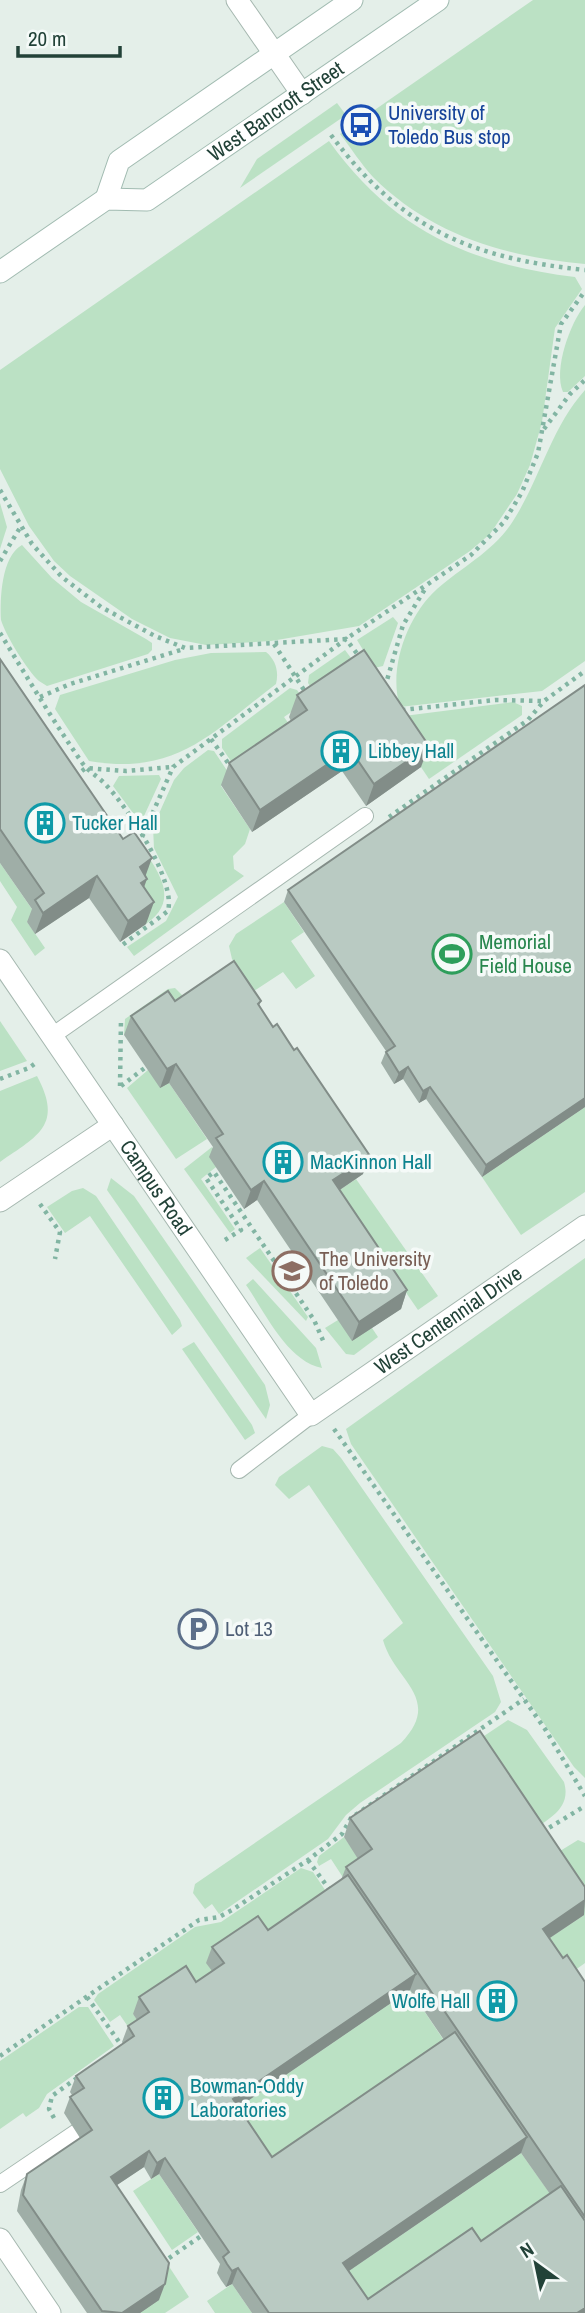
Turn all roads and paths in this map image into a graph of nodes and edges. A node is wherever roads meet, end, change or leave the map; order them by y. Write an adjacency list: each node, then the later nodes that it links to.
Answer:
1 (237, 0): 4 (street)
2 (352, 0): 4 (street)
3 (438, 0): 5 (street, West Bancroft Street)
4 (274, 54): 5 (street); 7 (street)
5 (302, 94): 7 (street, West Bancroft Street)
6 (331, 135): 8 (path)
7 (106, 199): 9 (street)
8 (585, 270)
9 (0, 272)
10 (585, 291): 12 (path)
11 (585, 380): 12 (path)
12 (544, 430): 16 (path)
13 (0, 490): 14 (path)
14 (20, 526): 15 (path); 20 (path)
15 (0, 561)
16 (428, 585): 18 (path); 23 (path)
17 (0, 633): 24 (path)
18 (346, 639): 19 (path); 21 (path); 22 (path)
19 (274, 644): 20 (path); 22 (path)
20 (185, 648): 24 (path)
21 (362, 661)
22 (295, 677): 25 (path); 28 (path)
23 (377, 683)
24 (40, 697): 30 (path)
25 (312, 701)
26 (544, 701): 27 (path)
27 (396, 711)
28 (211, 739): 29 (path); 31 (path)
29 (173, 767): 30 (path); 34 (path)
30 (86, 768): 32 (path); 34 (path)
31 (236, 775)
32 (71, 780)
33 (365, 816): 40 (lane)
34 (142, 837): 35 (path)
35 (148, 847): 36 (path); 37 (path)
36 (139, 853)
37 (121, 946)
38 (0, 960): 40 (street, Campus Road)
39 (121, 1016): 42 (path)
40 (52, 1036): 44 (street, Campus Road)
41 (38, 1060): 43 (path)
42 (146, 1067)
43 (0, 1079)
44 (113, 1125): 45 (street); 51 (street, Campus Road)
45 (0, 1201)
46 (40, 1203): 49 (path)
47 (585, 1226): 51 (street, West Centennial Drive)
48 (224, 1241): 50 (path)
49 (55, 1259)
50 (325, 1345)
51 (311, 1415): 53 (lane)
52 (334, 1429): 54 (path)
53 (239, 1470)
54 (524, 1699): 55 (path); 58 (path)
55 (585, 1796)
56 (585, 1805): 57 (path)
57 (533, 1838)
58 (308, 1860): 59 (path); 60 (path)
59 (334, 1896)
60 (87, 1997): 61 (path); 62 (path)
61 (111, 2054)
62 (0, 2056)
63 (79, 2076): 64 (path)
64 (72, 2136): 65 (lane)
65 (0, 2184)
66 (201, 2236): 68 (path)
67 (0, 2239): 69 (street)
68 (155, 2267)
69 (50, 2313)

